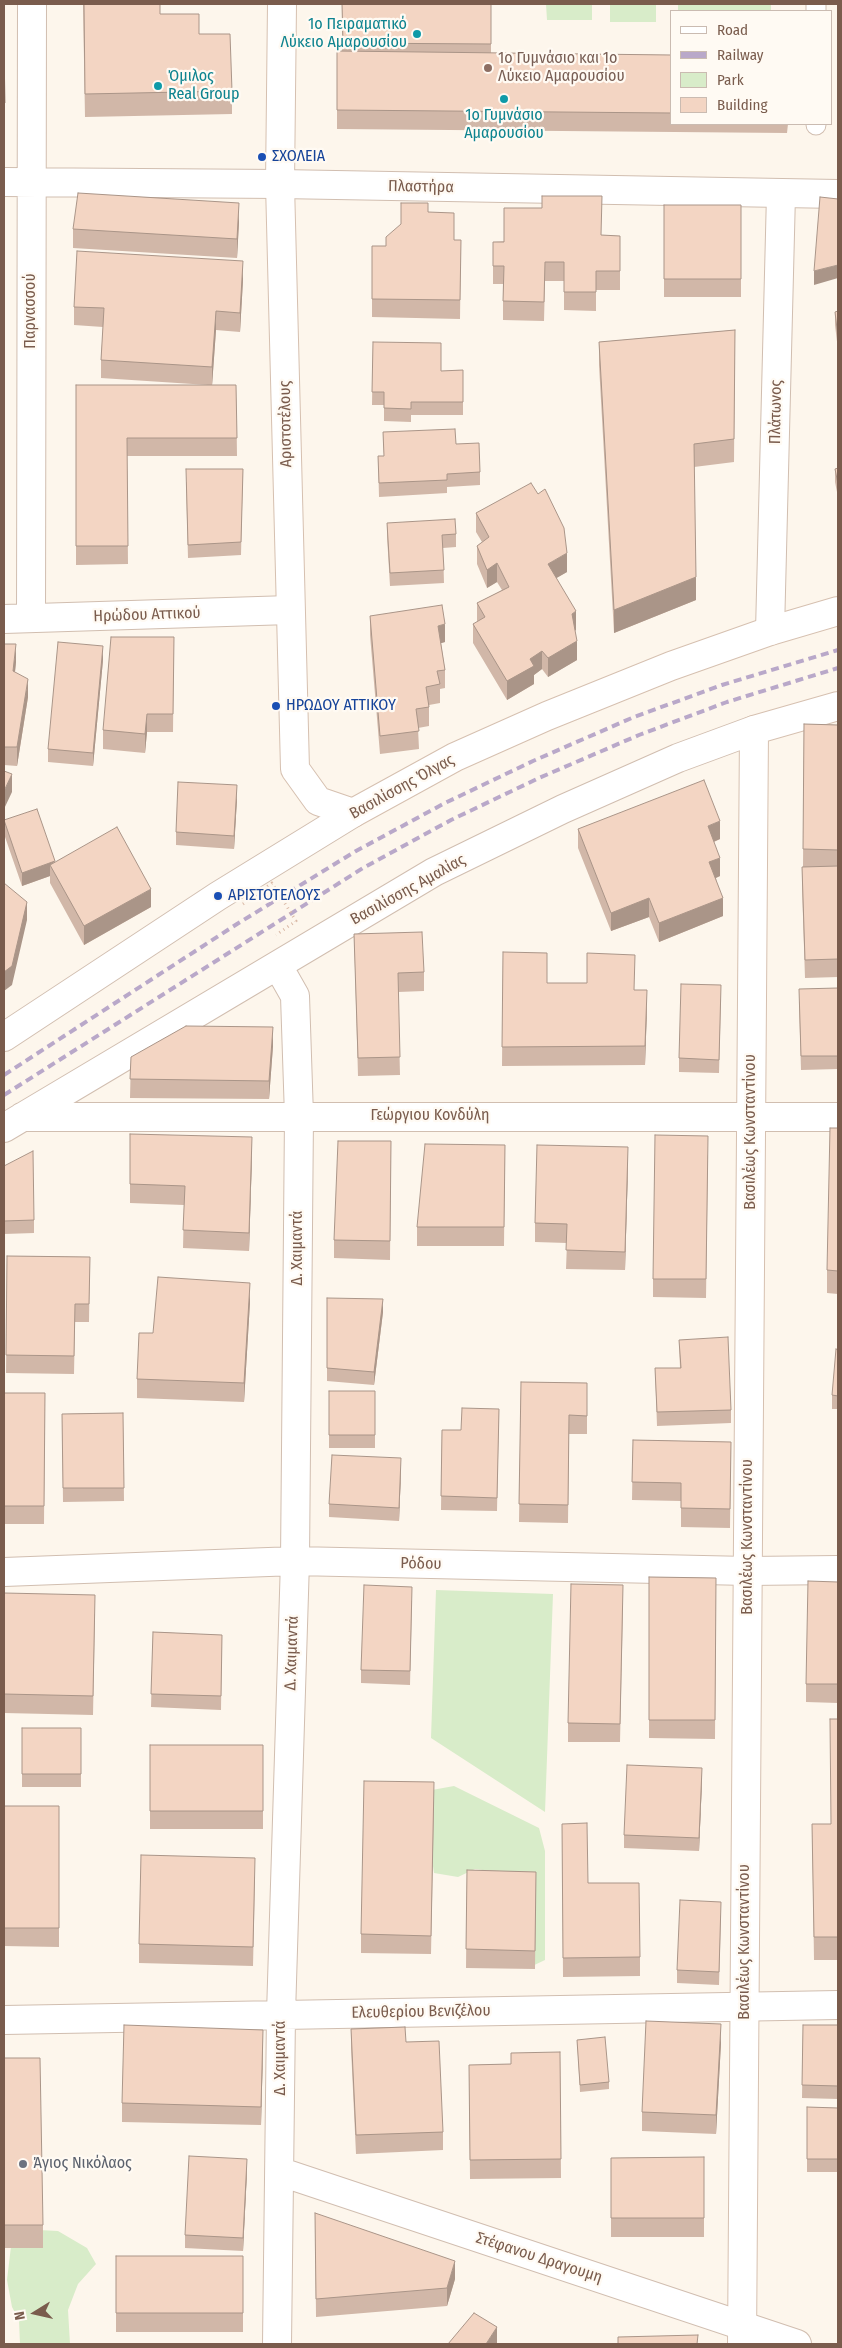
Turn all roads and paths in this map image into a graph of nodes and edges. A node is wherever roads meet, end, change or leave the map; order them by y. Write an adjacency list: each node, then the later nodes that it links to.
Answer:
1 (32, 4): 4 (street, Παρνασσού)
2 (282, 4): 5 (street, Αριστοτέλους)
3 (4, 182): 4 (street, Πλαστήρα)
4 (30, 182): 5 (street, Πλαστήρα); 10 (street, Παρνασσού)
5 (280, 184): 6 (street, Πλαστήρα); 8 (street, Αριστοτέλους)
6 (781, 194): 7 (street, Πλαστήρα); 12 (street, Πλάτωνος)
7 (838, 194)
8 (290, 610): 10 (street, Ηρώδου Αττικού); 15 (street, Αριστοτέλους)
9 (838, 611): 12 (street, Βασιλίσσης Όλγας)
10 (31, 618): 11 (street, Ηρώδου Αττικού)
11 (4, 619)
12 (770, 631): 15 (street, Βασιλίσσης Όλγας)
13 (838, 706): 14 (street, Βασιλίσσης Αμαλίας)
14 (754, 730): 18 (street, Βασιλίσσης Αμαλίας); 21 (street, Βασιλέως Κωνσταντίνου)
15 (353, 813): 19 (street, Βασιλίσσης Όλγας)
16 (243, 904): 17 (path, bridge)
17 (276, 935)
18 (278, 966): 20 (street, Δ. Χαιμαντά); 23 (street, Βασιλίσσης Αμαλίας)
19 (4, 1037)
20 (299, 1116): 21 (street, Γεώργιου Κονδύλη); 23 (street, Γεώργιου Κονδύλη); 24 (street, Δ. Χαιμαντά)
21 (752, 1116): 22 (street, Γεώργιου Κονδύλη); 26 (street, Βασιλέως Κωνσταντίνου)
22 (838, 1116)
23 (12, 1122)
24 (295, 1561): 26 (street, Ρόδου); 27 (street, Ρόδου); 30 (street, Δ. Χαιμαντά)
25 (838, 1570): 26 (street, Ρόδου)
26 (748, 1571): 29 (street, Βασιλέως Κωνσταντίνου)
27 (4, 1572)
28 (838, 2004): 29 (street, Ελευθερίου Βενιζέλου)
29 (744, 2007): 30 (street, Ελευθερίου Βενιζέλου); 33 (street, Βασιλέως Κωνσταντίνου)
30 (281, 2014): 31 (street, Ελευθερίου Βενιζέλου); 32 (street, Δ. Χαιμαντά)
31 (4, 2020)
32 (280, 2172): 33 (street, Στέφανου Δραγουμη); 34 (street, Δ. Χαιμαντά)
33 (742, 2335): 35 (street, Στέφανου Δραγουμη)
34 (277, 2344)
35 (798, 2344)

